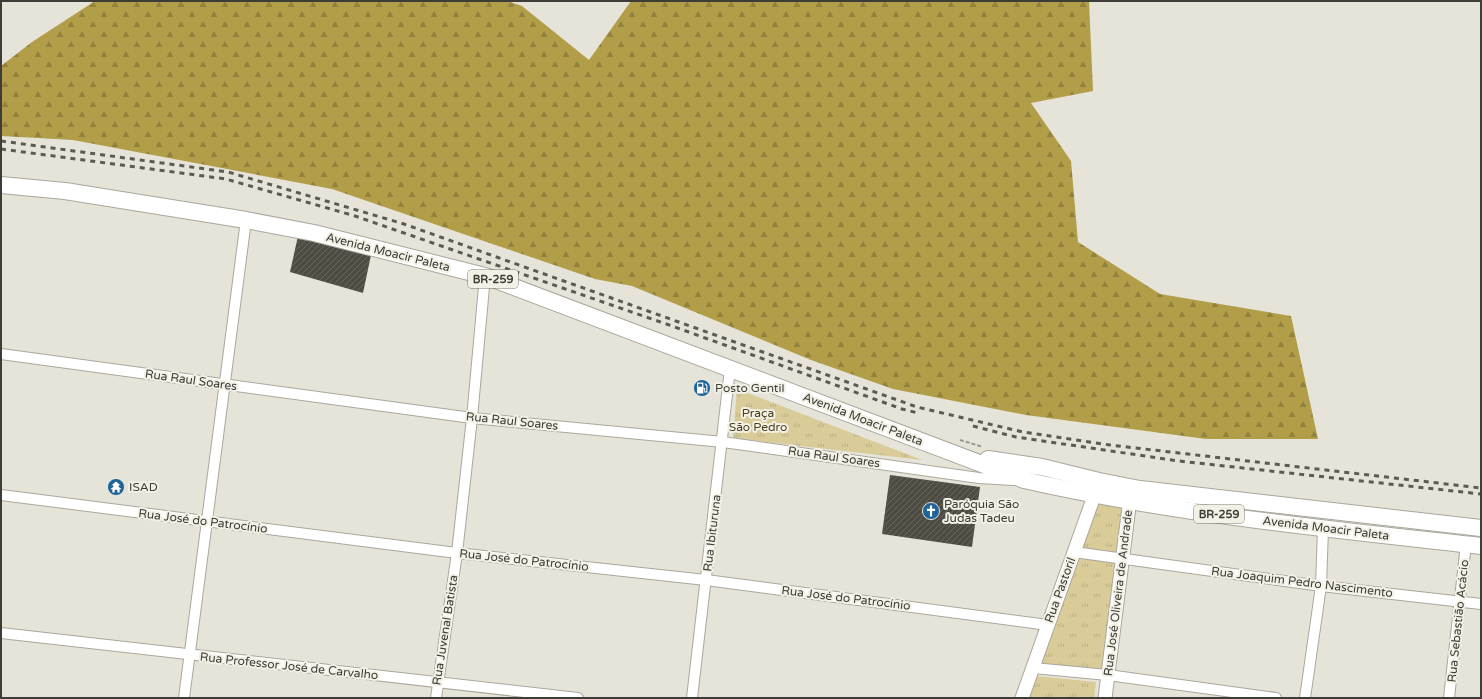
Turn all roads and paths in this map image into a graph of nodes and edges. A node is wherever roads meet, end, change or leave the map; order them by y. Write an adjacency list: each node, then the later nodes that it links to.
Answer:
1 (1, 186): 2 (main road, Avenida Moacir Paleta / BR-259)
2 (246, 220): 3 (main road, Avenida Moacir Paleta / BR-259); 6 (street)
3 (485, 276): 5 (main road, Avenida Moacir Paleta / BR-259); 7 (street, Rua Juvenal Batista)
4 (1, 354): 6 (street, Rua Raul Soares)
5 (730, 369): 9 (street, Rua Ibituruna); 11 (main road, Avenida Moacir Paleta / BR-259)
6 (223, 385): 7 (street, Rua Raul Soares); 16 (street)
7 (472, 418): 9 (street, Rua Raul Soares); 21 (street, Rua Juvenal Batista)
8 (956, 439): 10 (path)
9 (722, 442): 12 (street, Rua Raul Soares); 23 (street, Rua Ibituruna)
10 (987, 448)
11 (962, 456): 12 (main road, Avenida Moacir Paleta / BR-259); 13 (main road, Avenida Moacir Paleta / BR-259)
12 (1024, 480): 13 (main road, Avenida Moacir Paleta / BR-259)
13 (1097, 489): 14 (main road, Avenida Moacir Paleta / BR-259); 20 (street, Rua Pastoril)
14 (1131, 494): 17 (main road, Avenida Moacir Paleta / BR-259); 18 (main road, Avenida Moacir Paleta / BR-259); 22 (street, Rua José Oliveira de Andrade)
15 (1, 495): 16 (street, Rua José do Patrocínio)
16 (207, 522): 21 (street, Rua José do Patrocínio); 29 (street)
17 (1481, 528)
18 (1323, 529): 19 (main road, Avenida Moacir Paleta / BR-259); 24 (street)
19 (1474, 545): 25 (street, Rua Sebastião Acácio)
20 (1074, 552): 22 (street, Rua Joaquim Pedro Nascimento); 27 (street, Rua Pastoril)
21 (457, 553): 23 (street, Rua José do Patrocínio); 32 (street, Rua Juvenal Batista)
22 (1122, 560): 24 (street, Rua Joaquim Pedro Nascimento); 31 (street, Rua José Oliveira de Andrade)
23 (706, 580): 27 (street, Rua José do Patrocínio); 36 (street, Rua Ibituruna)
24 (1321, 586): 25 (street, Rua Joaquim Pedro Nascimento); 40 (street)
25 (1459, 601): 26 (street, Rua Joaquim Pedro Nascimento); 41 (street, Rua Sebastião Acácio)
26 (1481, 604)
27 (1048, 625): 30 (street, Rua Pastoril)
28 (1, 633): 29 (street, Rua Professor José de Carvalho)
29 (189, 655): 32 (street, Rua Professor José de Carvalho); 33 (street)
30 (1033, 668): 31 (street); 37 (street, Rua Pastoril)
31 (1108, 675): 38 (street, Rua José Oliveira de Andrade); 39 (street)
32 (437, 682): 34 (street, Rua Juvenal Batista); 35 (street, Rua Professor José de Carvalho)
33 (184, 698)
34 (436, 698)
35 (578, 698)
36 (692, 698)
37 (1022, 698)
38 (1105, 698)
39 (1276, 698)
40 (1305, 698)
41 (1449, 698)

